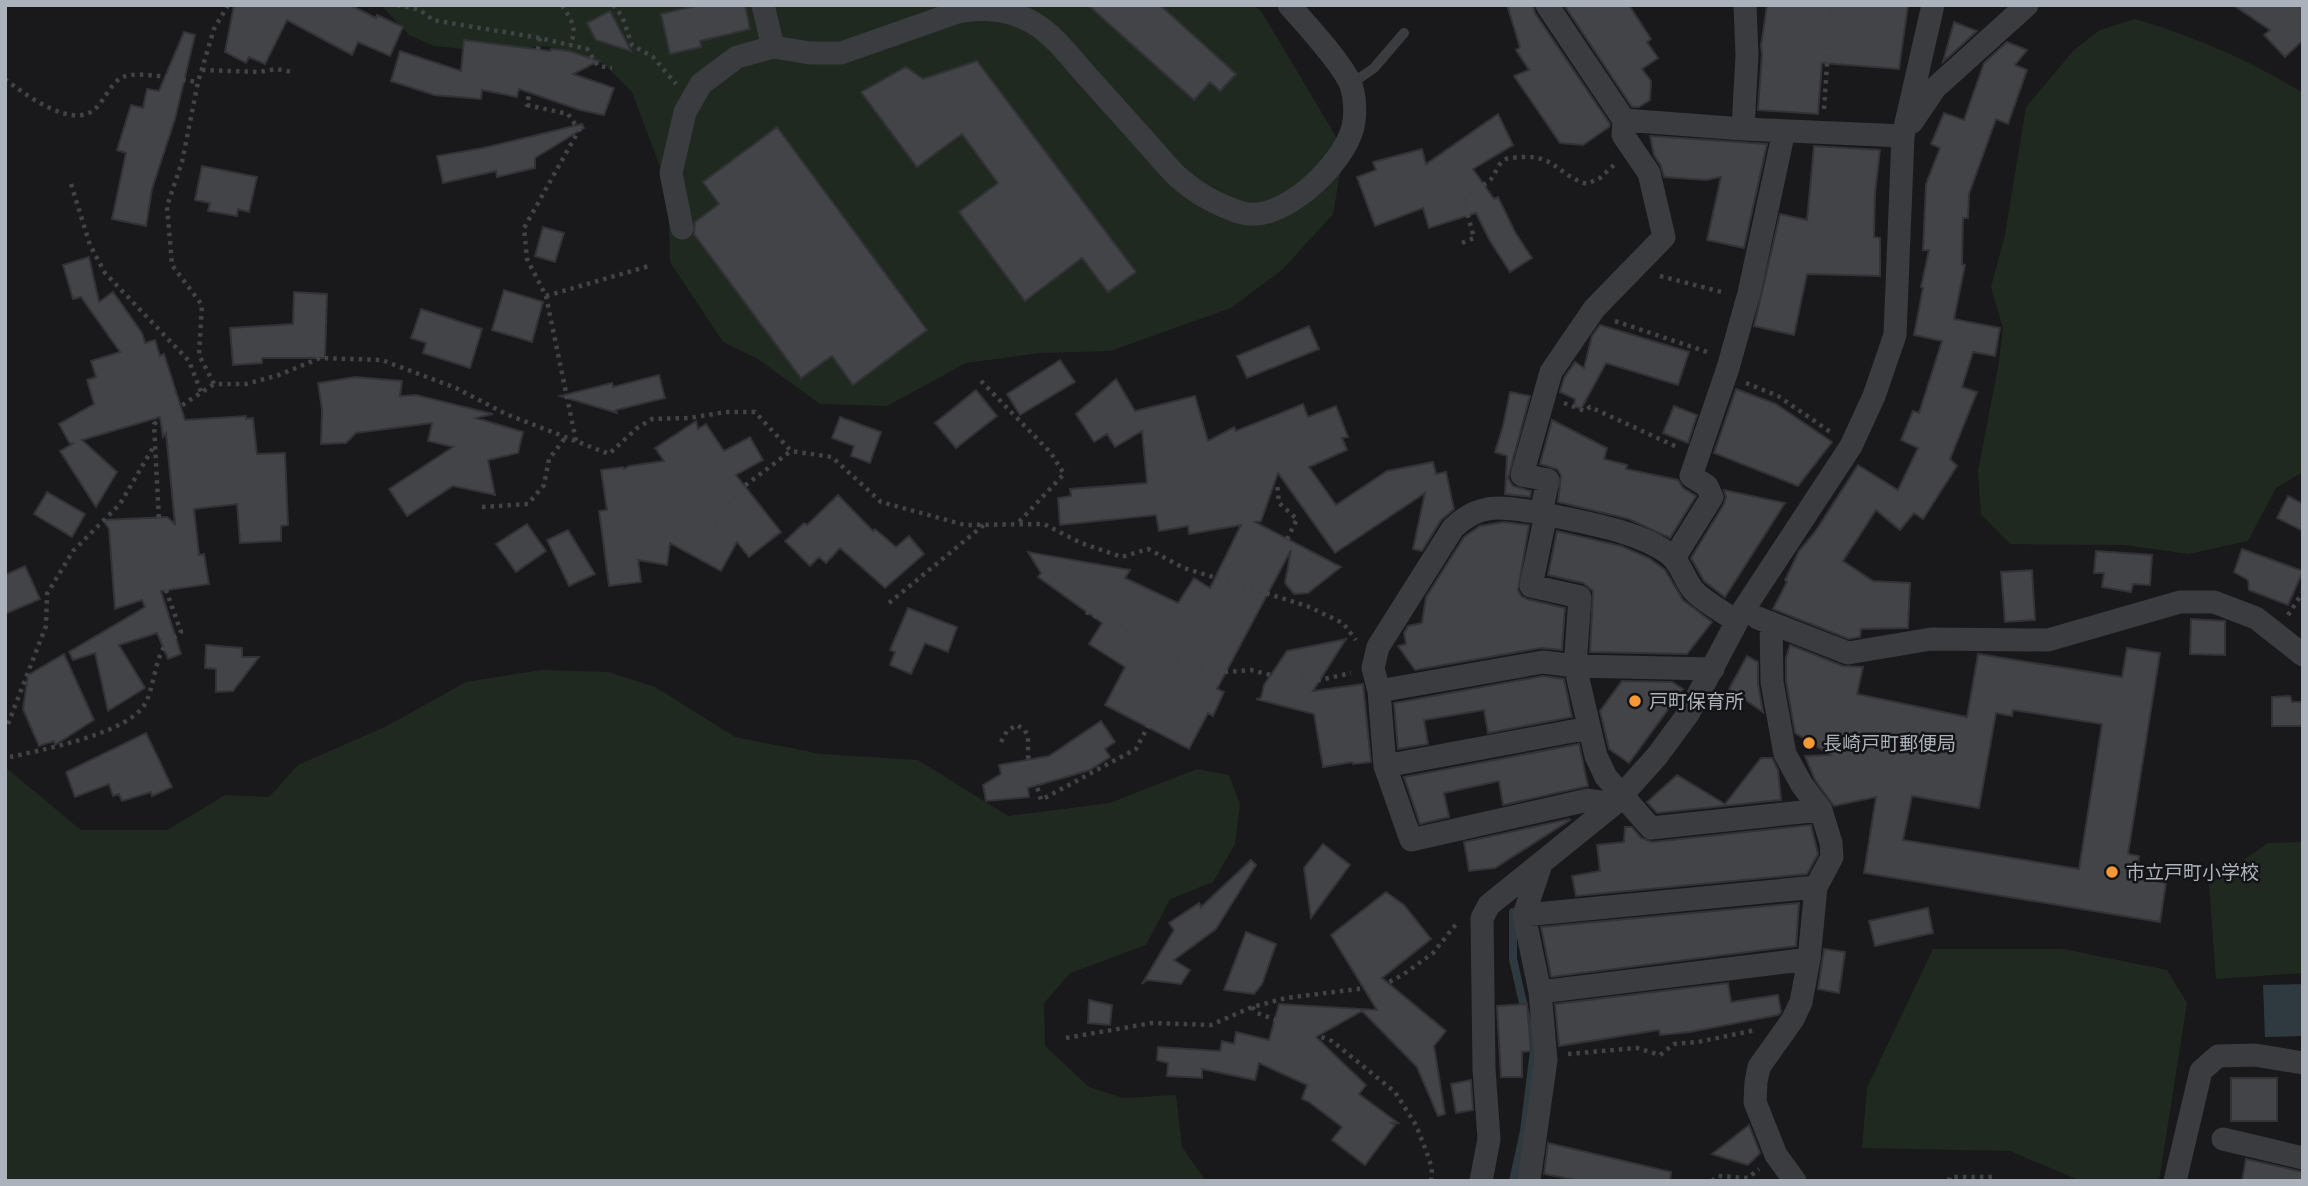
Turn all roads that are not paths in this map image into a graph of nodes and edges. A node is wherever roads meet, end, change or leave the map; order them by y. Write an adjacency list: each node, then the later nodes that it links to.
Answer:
1 (763, 5): 8 (street)
2 (1289, 5): 9 (street)
3 (1547, 5): 10 (street)
4 (1745, 5): 11 (street)
5 (1933, 5): 13 (street)
6 (2026, 5): 13 (street)
7 (1404, 33): 9 (lane)
8 (773, 47): 9 (street); 14 (street)
9 (1351, 84)
10 (1624, 120): 11 (street); 15 (street)
11 (1743, 129): 12 (street)
12 (1784, 131): 13 (street); 16 (street)
13 (1903, 136): 17 (street)
14 (682, 228)
15 (1544, 514): 16 (street); 20 (street); 22 (street)
16 (1674, 558): 17 (street)
17 (1739, 617): 18 (street); 21 (street)
18 (1770, 623): 19 (street); 26 (street)
19 (2303, 655)
20 (1575, 666): 21 (street); 22 (street); 23 (street)
21 (1713, 669): 25 (street)
22 (1379, 691): 24 (street)
23 (1588, 728): 24 (street); 25 (street)
24 (1385, 766): 25 (street)
25 (1619, 800): 26 (street); 27 (street)
26 (1821, 810): 28 (street)
27 (1541, 863): 29 (street); 35 (street)
28 (1816, 887): 29 (street); 30 (street)
29 (1524, 915): 31 (street)
30 (1809, 959): 31 (street); 37 (street)
31 (1540, 992): 36 (street)
32 (2303, 1063): 38 (street)
33 (2223, 1139): 34 (street)
34 (2303, 1158)
35 (1481, 1181)
36 (1529, 1181)
37 (1795, 1181)
38 (2175, 1181)

